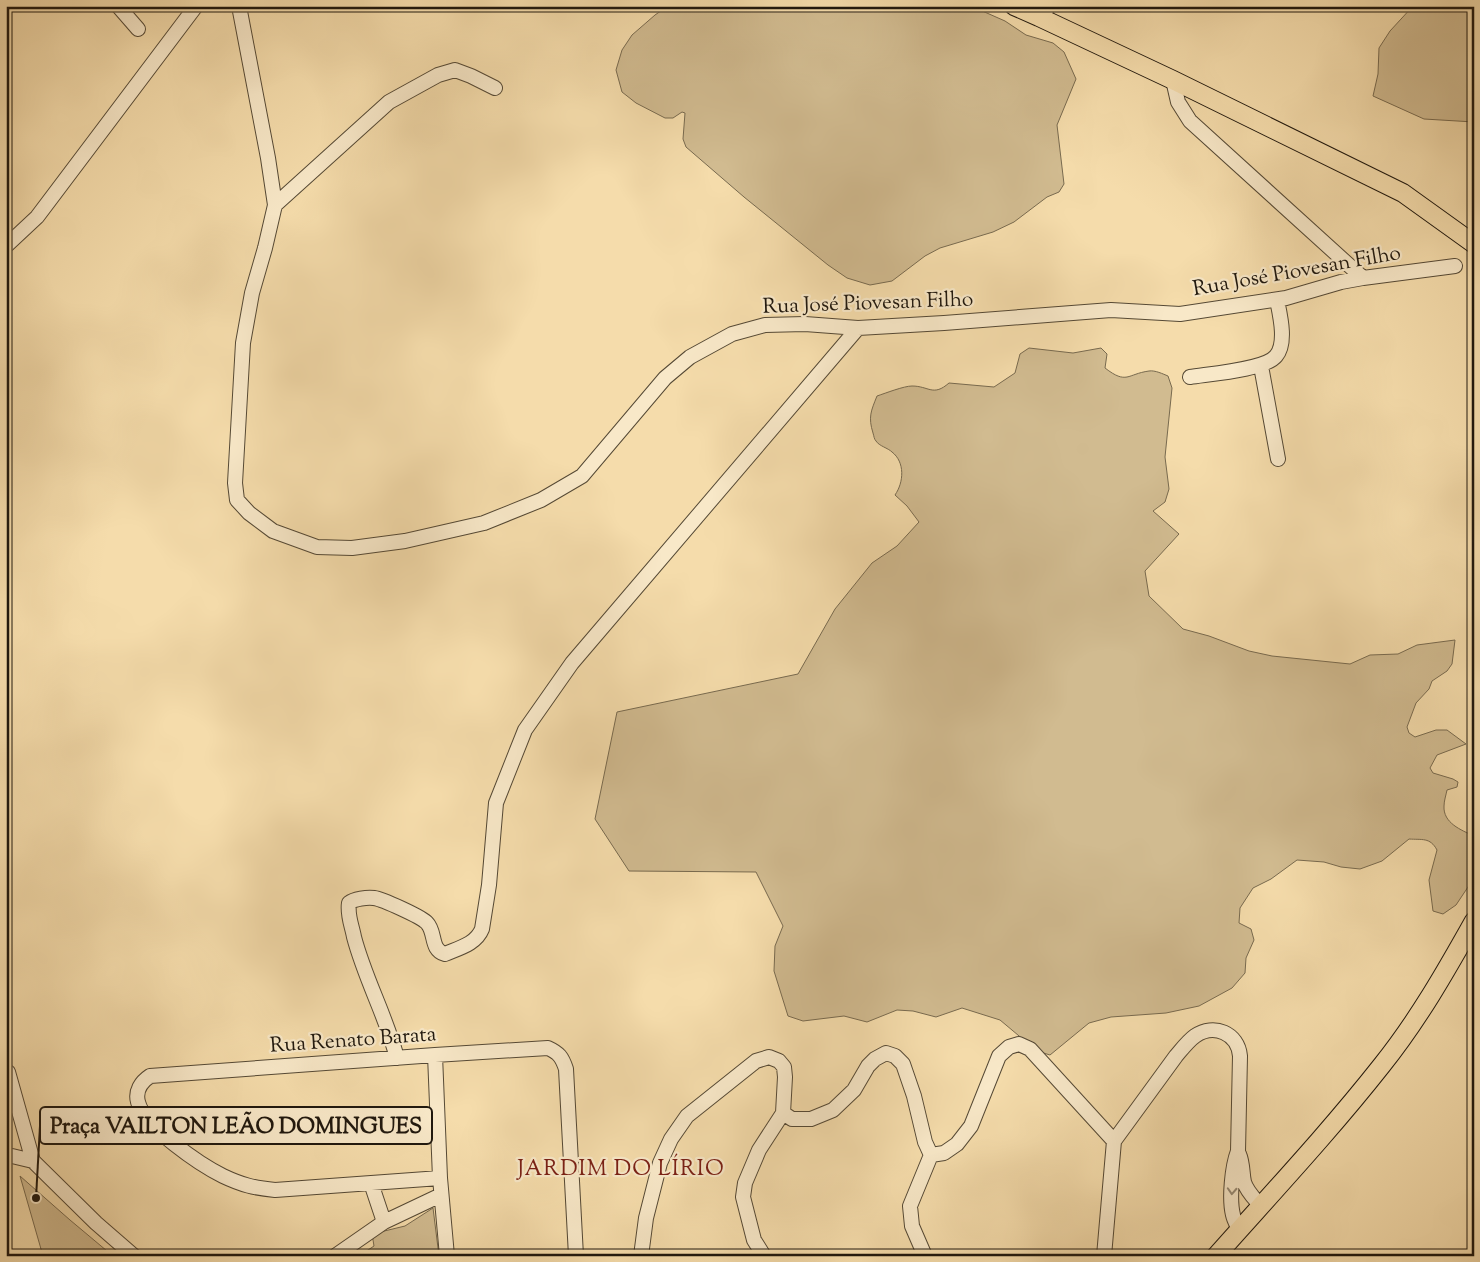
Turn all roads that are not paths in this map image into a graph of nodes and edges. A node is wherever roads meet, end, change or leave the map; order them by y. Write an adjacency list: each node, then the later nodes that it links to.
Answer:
1 (118, 6): 6 (street)
2 (196, 6): 11 (street)
3 (239, 6): 9 (street, Rua José Piovesan Filho)
4 (1014, 6): 5 (main road)
5 (1044, 11): 7 (main road)
6 (138, 29)
7 (1173, 80): 10 (main road); 13 (street)
8 (496, 88): 9 (street)
9 (275, 205): 15 (street, Rua José Piovesan Filho)
10 (1474, 244)
11 (6, 246)
12 (1455, 266): 13 (street, Rua José Piovesan Filho)
13 (1363, 278): 14 (street, Rua José Piovesan Filho)
14 (1276, 300): 15 (street, Rua José Piovesan Filho); 16 (street)
15 (858, 328): 21 (street)
16 (1261, 366): 17 (street); 18 (street)
17 (1190, 376)
18 (1278, 459)
19 (1474, 921): 32 (main road)
20 (435, 1055): 21 (street, Rua Renato Barata); 29 (street); 38 (street, Rua Renato Barata)
21 (397, 1058): 30 (street, Rua Renato Barata)
22 (8, 1072): 28 (street)
23 (783, 1113): 26 (street); 39 (street); 40 (street)
24 (1114, 1141): 25 (street); 26 (street); 42 (street)
25 (1238, 1151): 32 (street); 34 (street, one-way to 34)
26 (932, 1155): 41 (street)
27 (6, 1157): 28 (street)
28 (33, 1161): 35 (street)
29 (440, 1178): 30 (street); 31 (street)
30 (371, 1183): 33 (street)
31 (441, 1194): 33 (street); 37 (street)
32 (1261, 1206): 34 (main road)
33 (384, 1222): 36 (street)
34 (1238, 1230): 43 (main road)
35 (134, 1256)
36 (335, 1256)
37 (447, 1256)
38 (576, 1256)
39 (641, 1256)
40 (764, 1256)
41 (925, 1256)
42 (1104, 1256)
43 (1216, 1256)

